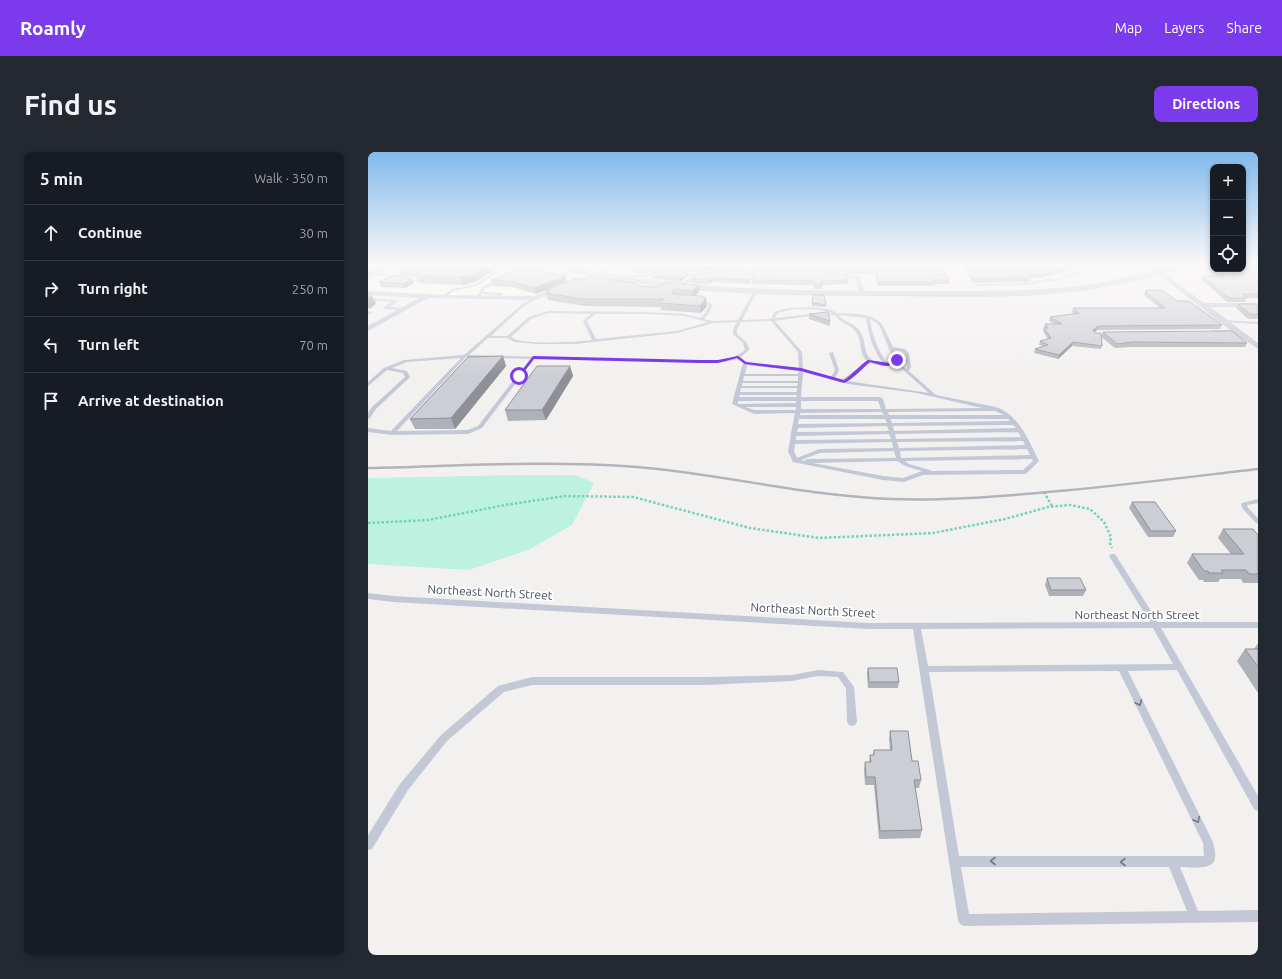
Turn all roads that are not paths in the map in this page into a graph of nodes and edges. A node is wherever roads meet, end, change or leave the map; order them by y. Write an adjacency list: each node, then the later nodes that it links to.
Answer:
1 (395, 301): 9 (lane)
2 (418, 301): 9 (street)
3 (530, 301): 22 (lane)
4 (704, 301): 13 (lane)
5 (750, 301): 17 (lane)
6 (1199, 301): 7 (street)
7 (1204, 305): 8 (street); 15 (street)
8 (1258, 305)
9 (405, 309): 19 (street)
10 (595, 312): 13 (lane); 23 (lane); 24 (lane)
11 (837, 315): 12 (lane); 14 (lane); 14 (lane); 31 (lane)
12 (868, 318): 26 (lane); 33 (lane)
13 (702, 319): 16 (lane)
14 (772, 320): 17 (lane); 37 (lane)
15 (1225, 321): 18 (lane); 21 (street)
16 (713, 322): 17 (lane); 24 (lane)
17 (739, 322): 29 (lane)
18 (1258, 323)
19 (368, 329)
20 (1207, 332): 21 (street)
21 (1239, 332): 25 (street)
22 (487, 337): 23 (lane); 28 (lane)
23 (508, 337): 24 (lane)
24 (595, 341)
25 (1258, 347)
26 (891, 348): 34 (lane); 36 (lane)
27 (831, 353): 39 (lane)
28 (465, 356): 30 (lane); 35 (lane); 63 (lane)
29 (738, 357): 30 (lane); 32 (lane)
30 (533, 358): 63 (lane)
31 (870, 361): 33 (lane); 40 (lane)
32 (745, 363): 37 (lane); 38 (lane)
33 (886, 364): 34 (lane)
34 (900, 365): 36 (lane)
35 (386, 369): 42 (lane); 54 (lane)
36 (907, 371): 47 (lane)
37 (801, 372): 38 (lane); 39 (lane); 41 (lane)
38 (742, 375): 43 (lane)
39 (833, 378): 40 (lane)
40 (844, 382): 44 (lane)
41 (800, 384): 43 (lane); 45 (lane)
42 (368, 385)
43 (740, 385): 46 (lane)
44 (874, 386): 47 (lane); 48 (lane)
45 (799, 393): 46 (lane); 49 (lane)
46 (737, 396): 49 (lane); 50 (lane)
47 (936, 396): 51 (lane)
48 (880, 399): 49 (lane); 52 (lane)
49 (798, 402): 50 (lane); 53 (lane)
50 (738, 405): 53 (lane)
51 (996, 409): 52 (lane); 56 (lane)
52 (885, 410): 53 (lane); 55 (lane)
53 (797, 414): 55 (lane); 59 (lane)
54 (368, 417)
55 (888, 417): 56 (lane); 58 (lane)
56 (1008, 417): 57 (lane)
57 (1014, 423): 58 (lane); 61 (lane)
58 (890, 424): 59 (lane); 62 (lane)
59 (796, 426): 64 (lane)
60 (368, 430): 63 (lane)
61 (1020, 430): 62 (lane); 65 (lane)
62 (892, 432): 64 (lane); 66 (lane)
63 (392, 433)
64 (794, 434): 67 (lane)
65 (1024, 439): 66 (lane); 68 (lane)
66 (894, 440): 67 (lane); 69 (lane)
67 (792, 442): 72 (lane)
68 (1029, 447): 69 (lane); 70 (lane)
69 (896, 450): 71 (lane); 72 (lane)
70 (1034, 457): 71 (lane); 73 (lane)
71 (899, 460): 72 (lane); 73 (lane)
72 (795, 461): 73 (lane)
73 (944, 473)
74 (1258, 501): 75 (lane)
75 (1258, 522)
76 (1113, 553): 82 (lane)
77 (368, 596): 78 (lane, Northeast North Street)
78 (393, 599): 79 (lane); 81 (lane, Northeast North Street)
79 (368, 601)
80 (1258, 625): 82 (lane, Northeast North Street)
81 (917, 626): 82 (lane, Northeast North Street); 85 (lane)
82 (1156, 626): 83 (lane)
83 (1180, 667): 84 (lane); 87 (lane)
84 (1122, 668): 85 (lane); 90 (lane, one-way to 90)
85 (924, 669): 89 (lane)
86 (852, 722): 88 (lane)
87 (1258, 806)
88 (368, 845)
89 (955, 861): 90 (lane, one-way to 89); 92 (lane)
90 (1172, 862): 92 (lane)
91 (1258, 916): 92 (lane)
92 (1195, 917)

